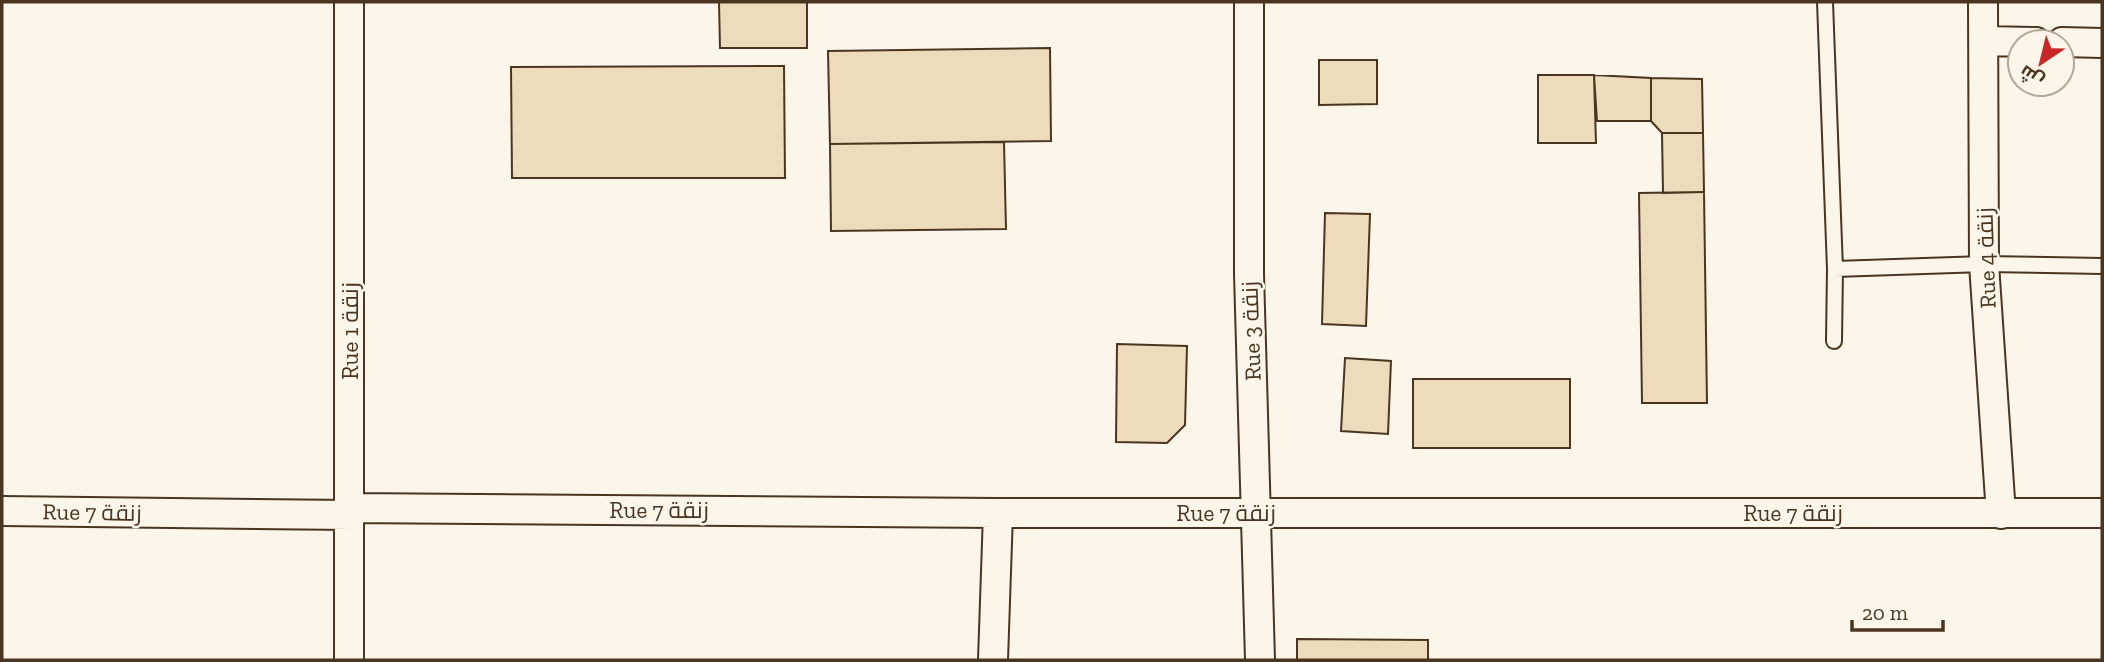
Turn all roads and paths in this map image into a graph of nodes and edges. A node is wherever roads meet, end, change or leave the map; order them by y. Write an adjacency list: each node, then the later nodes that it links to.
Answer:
1 (349, 2): 14 (street, Rue 1 زنقة)
2 (1249, 2): 16 (street, Rue 3 زنقة)
3 (1825, 2): 11 (lane)
4 (1983, 2): 5 (street, Rue 4 زنقة)
5 (1985, 41): 6 (street); 9 (street, Rue 4 زنقة)
6 (2006, 41)
7 (2076, 43): 8 (street)
8 (2102, 43)
9 (1984, 264): 10 (lane); 11 (lane); 18 (street, Rue 4 زنقة)
10 (2102, 266)
11 (1835, 268): 12 (lane)
12 (1834, 341)
13 (2, 511): 14 (street, Rue 7 زنقة)
14 (350, 512): 15 (street, Rue 7 زنقة); 19 (street, Rue 1 زنقة)
15 (998, 513): 16 (street, Rue 7 زنقة); 20 (street)
16 (1257, 513): 18 (street, Rue 7 زنقة); 21 (street, Rue 3 زنقة)
17 (2102, 513): 18 (street, Rue 7 زنقة)
18 (2001, 514)
19 (349, 660)
20 (993, 660)
21 (1260, 660)

